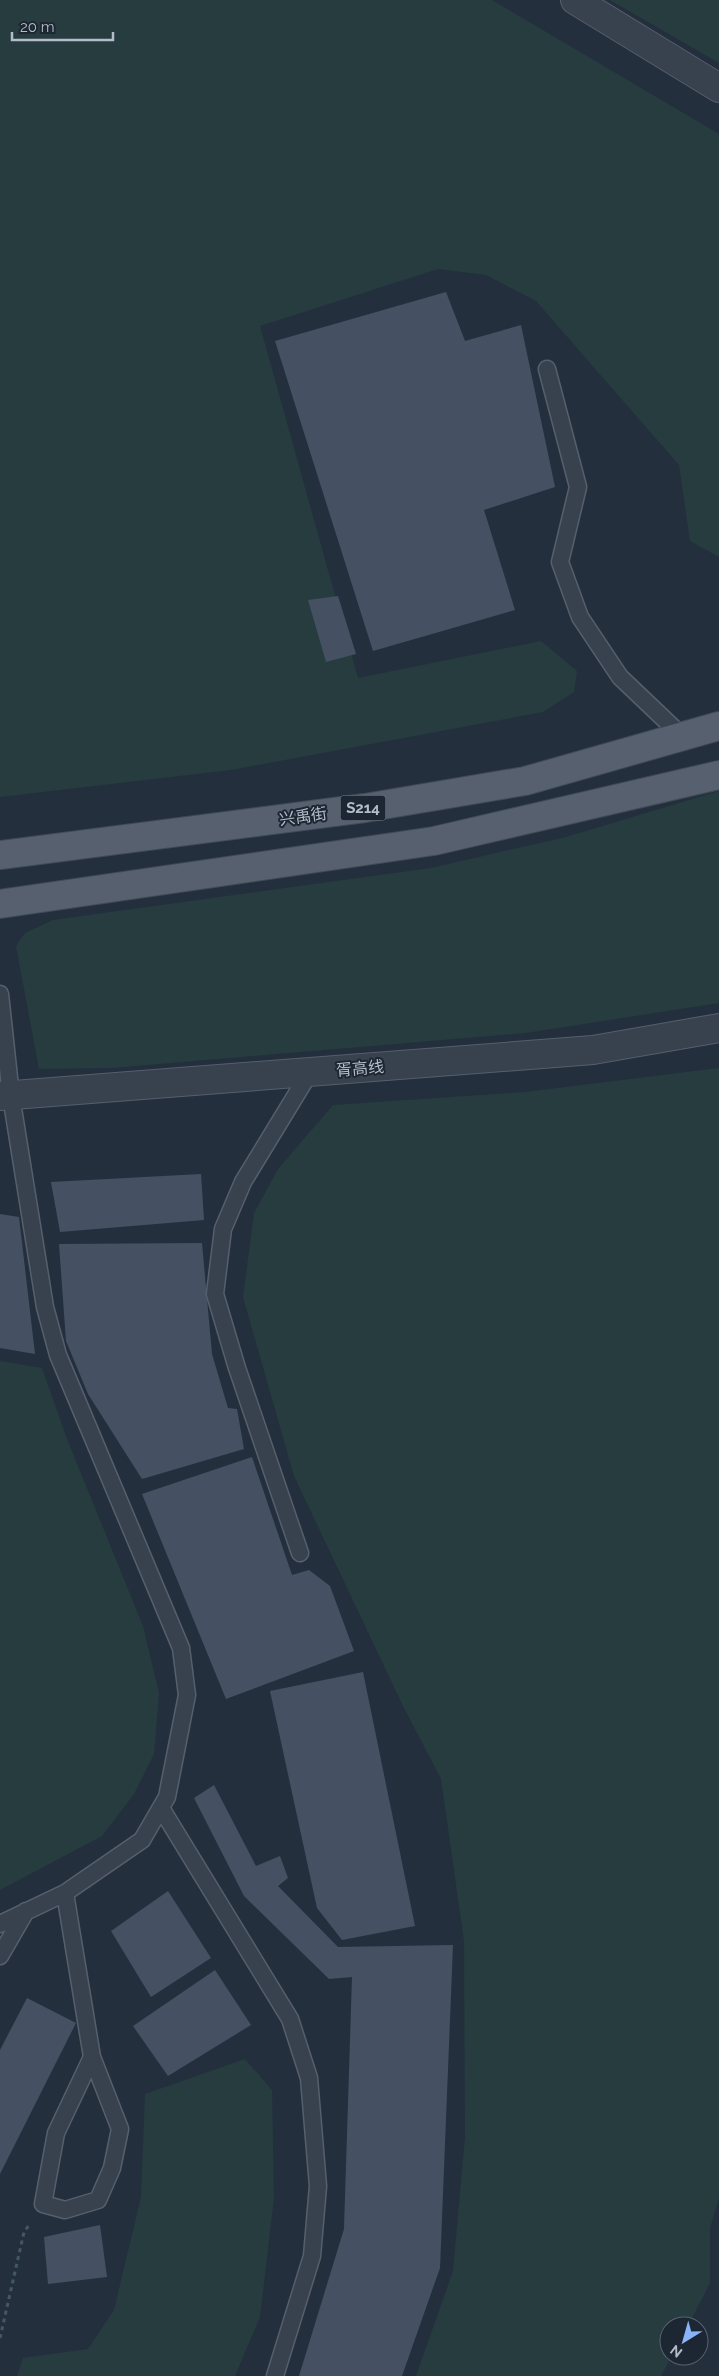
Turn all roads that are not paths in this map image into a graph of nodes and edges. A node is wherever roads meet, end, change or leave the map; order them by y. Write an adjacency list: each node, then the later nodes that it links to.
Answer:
1 (575, 0): 2 (street)
2 (719, 88)
3 (547, 368): 5 (lane)
4 (719, 726): 5 (main road, 兴禹街 / S214)
5 (683, 736): 7 (main road, 兴禹街 / S214)
6 (719, 775): 8 (main road)
7 (0, 855)
8 (0, 904)
9 (0, 994): 12 (lane)
10 (719, 1028): 11 (street, 胥高线)
11 (310, 1072): 12 (street, 胥高线); 13 (lane)
12 (6, 1096): 14 (lane)
13 (300, 1553)
14 (161, 1808): 15 (lane); 20 (lane)
15 (65, 1893): 16 (lane); 19 (lane)
16 (26, 1911): 17 (lane); 18 (lane)
17 (0, 1924)
18 (0, 1956)
19 (92, 2057): 19 (lane)
20 (274, 2376)

